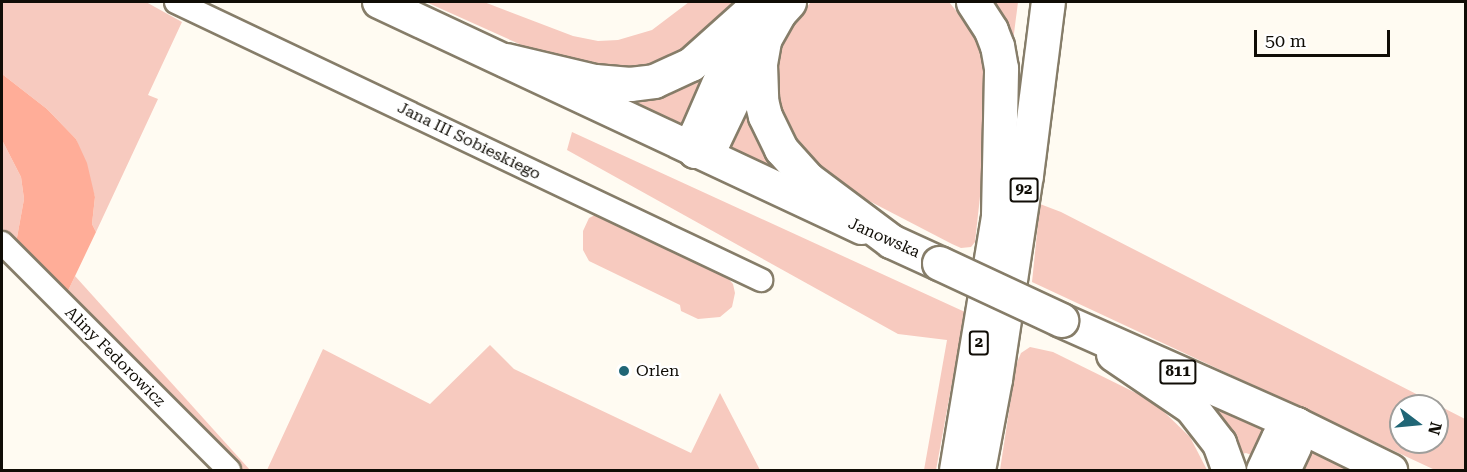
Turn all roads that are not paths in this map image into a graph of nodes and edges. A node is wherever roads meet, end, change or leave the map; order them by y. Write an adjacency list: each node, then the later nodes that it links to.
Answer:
1 (176, 2): 14 (street, Jana III Sobieskiego)
2 (379, 2): 9 (main road, Janowska)
3 (789, 2): 8 (main road)
4 (973, 2): 11 (main road)
5 (1026, 2): 11 (main road, 92)
6 (1048, 2): 16 (main road, 92)
7 (753, 7): 9 (main road); 10 (main road)
8 (765, 40): 10 (main road); 12 (main road)
9 (506, 60): 10 (main road, Janowska)
10 (695, 151): 12 (main road, Janowska / 811)
11 (998, 215): 19 (main road, 2)
12 (891, 241): 15 (main road, Janowska / 811, bridge)
13 (2, 243): 18 (street, Aliny Fedorowicz)
14 (761, 280)
15 (1061, 320): 17 (main road, Janowska / 811); 22 (main road)
16 (995, 379): 20 (main road, 92); 21 (main road)
17 (1296, 424): 23 (main road); 24 (main road); 25 (main road, Janowska / 811)
18 (229, 471)
19 (957, 471)
20 (978, 471)
21 (991, 471)
22 (1228, 471)
23 (1263, 471)
24 (1284, 471)
25 (1390, 471)

